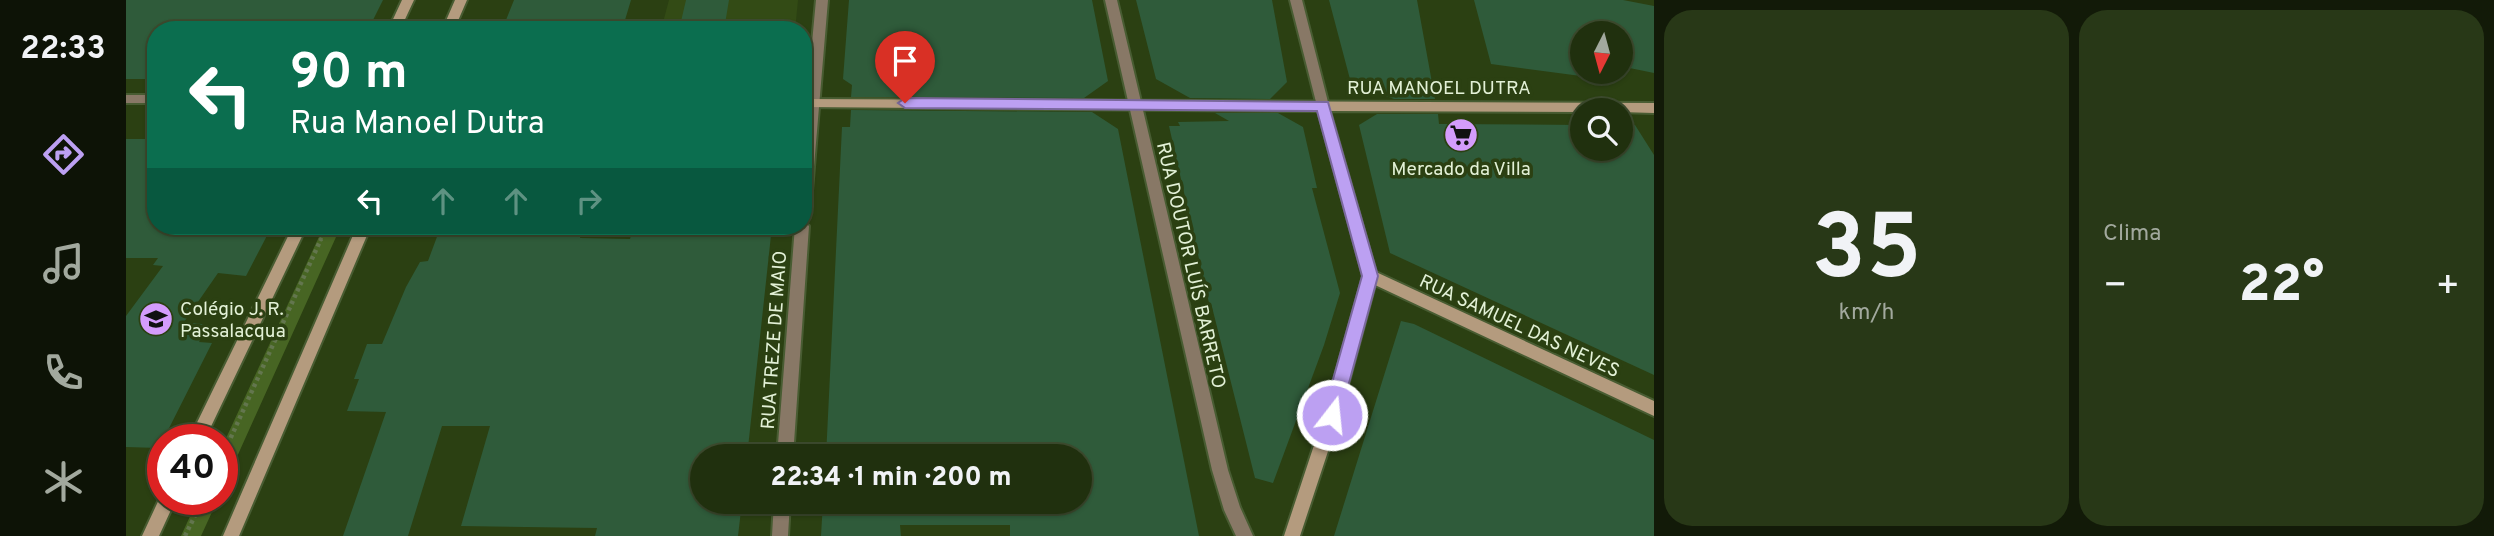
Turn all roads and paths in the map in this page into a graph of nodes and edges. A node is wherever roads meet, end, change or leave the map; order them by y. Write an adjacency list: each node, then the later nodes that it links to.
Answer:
1 (408, 0): 6 (street)
2 (461, 0): 7 (street)
3 (822, 0): 8 (street)
4 (1111, 0): 12 (street, RUA DOUTOR LUÍS BARRETO)
5 (1296, 0): 13 (street)
6 (398, 21)
7 (452, 21)
8 (812, 69)
9 (126, 99): 10 (street)
10 (147, 99)
11 (812, 103): 12 (street, RUA MANOEL DUTRA)
12 (1136, 104): 13 (street, RUA MANOEL DUTRA); 31 (street, RUA DOUTOR LUÍS BARRETO)
13 (1323, 106): 14 (street, RUA MANOEL DUTRA); 19 (street)
14 (1654, 108)
15 (296, 235): 21 (street)
16 (323, 235): 22 (path)
17 (360, 235): 29 (street)
18 (801, 235): 23 (street, RUA TREZE DE MAIO)
19 (1370, 276): 20 (street, RUA SAMUEL DAS NEVES); 32 (street)
20 (1654, 408)
21 (204, 424)
22 (237, 424)
23 (786, 444)
24 (781, 514): 30 (street)
25 (160, 515): 27 (street)
26 (196, 515): 28 (path)
27 (150, 536)
28 (186, 536)
29 (231, 536)
30 (780, 536)
31 (1245, 536)
32 (1292, 536)

